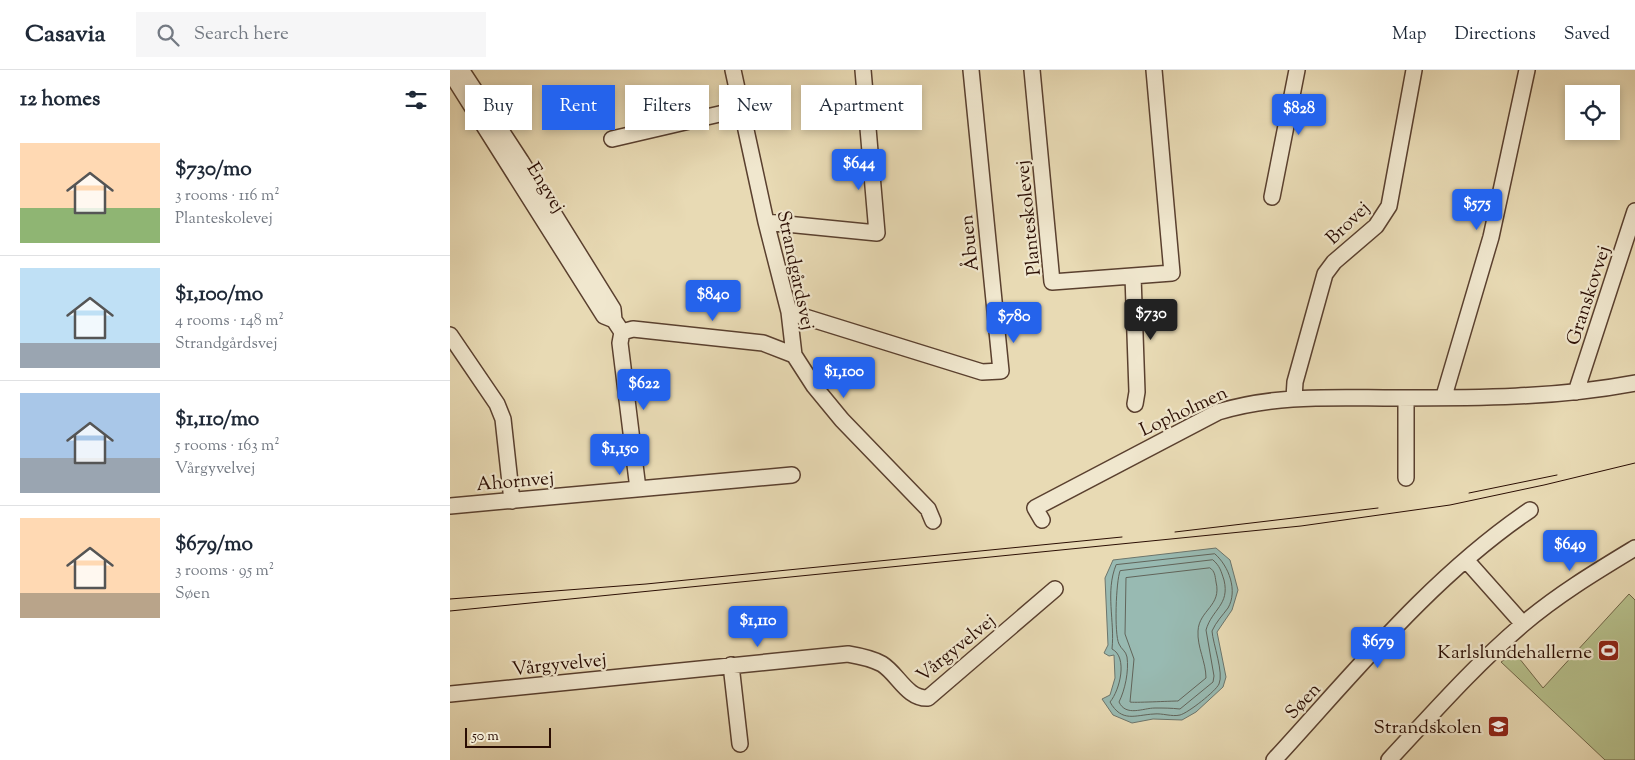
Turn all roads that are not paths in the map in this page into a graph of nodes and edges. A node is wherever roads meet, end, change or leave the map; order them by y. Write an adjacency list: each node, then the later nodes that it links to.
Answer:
1 (461, 70): 20 (street, Engvej)
2 (733, 70): 11 (street, Strandgårdsvej)
3 (863, 70): 17 (street)
4 (971, 70): 19 (street, Åbuen)
5 (1032, 70): 18 (street, Planteskolevej)
6 (1154, 70): 18 (street, Planteskolevej)
7 (1297, 70): 15 (street)
8 (1414, 70): 26 (street, Brovej)
9 (1527, 70): 25 (street)
10 (450, 72): 20 (street, Engvej)
11 (736, 85)
12 (719, 114): 14 (street)
13 (746, 130): 17 (street, Strandgårdsvej)
14 (612, 139)
15 (1272, 197)
16 (1635, 210): 24 (street, Granskovvej)
17 (766, 222): 19 (street, Strandgårdsvej)
18 (1133, 276): 28 (street)
19 (789, 312): 22 (street, Strandgårdsvej)
20 (618, 326): 22 (street); 31 (street)
21 (450, 335): 32 (street)
22 (794, 355): 36 (street, Strandgårdsvej)
23 (1635, 383): 24 (street, Lopholmen)
24 (1576, 392): 25 (street, Lopholmen)
25 (1444, 396): 27 (street, Lopholmen)
26 (1294, 398): 27 (street, Lopholmen); 35 (street, Lopholmen)
27 (1406, 398): 30 (street)
28 (1135, 404)
29 (792, 475): 31 (street, Ahornvej)
30 (1406, 478)
31 (638, 489): 32 (street, Ahornvej)
32 (512, 501): 33 (street, Ahornvej)
33 (450, 506)
34 (1530, 510): 38 (street, Søen)
35 (1042, 520)
36 (933, 521)
37 (1635, 548): 40 (street)
38 (1466, 561): 40 (street); 44 (street, Søen)
39 (1055, 589): 41 (street, Vårgyvelvej)
40 (1523, 624): 45 (street)
41 (731, 665): 42 (street, Vårgyvelvej); 43 (street)
42 (450, 694)
43 (740, 744)
44 (1274, 760)
45 (1389, 760)

